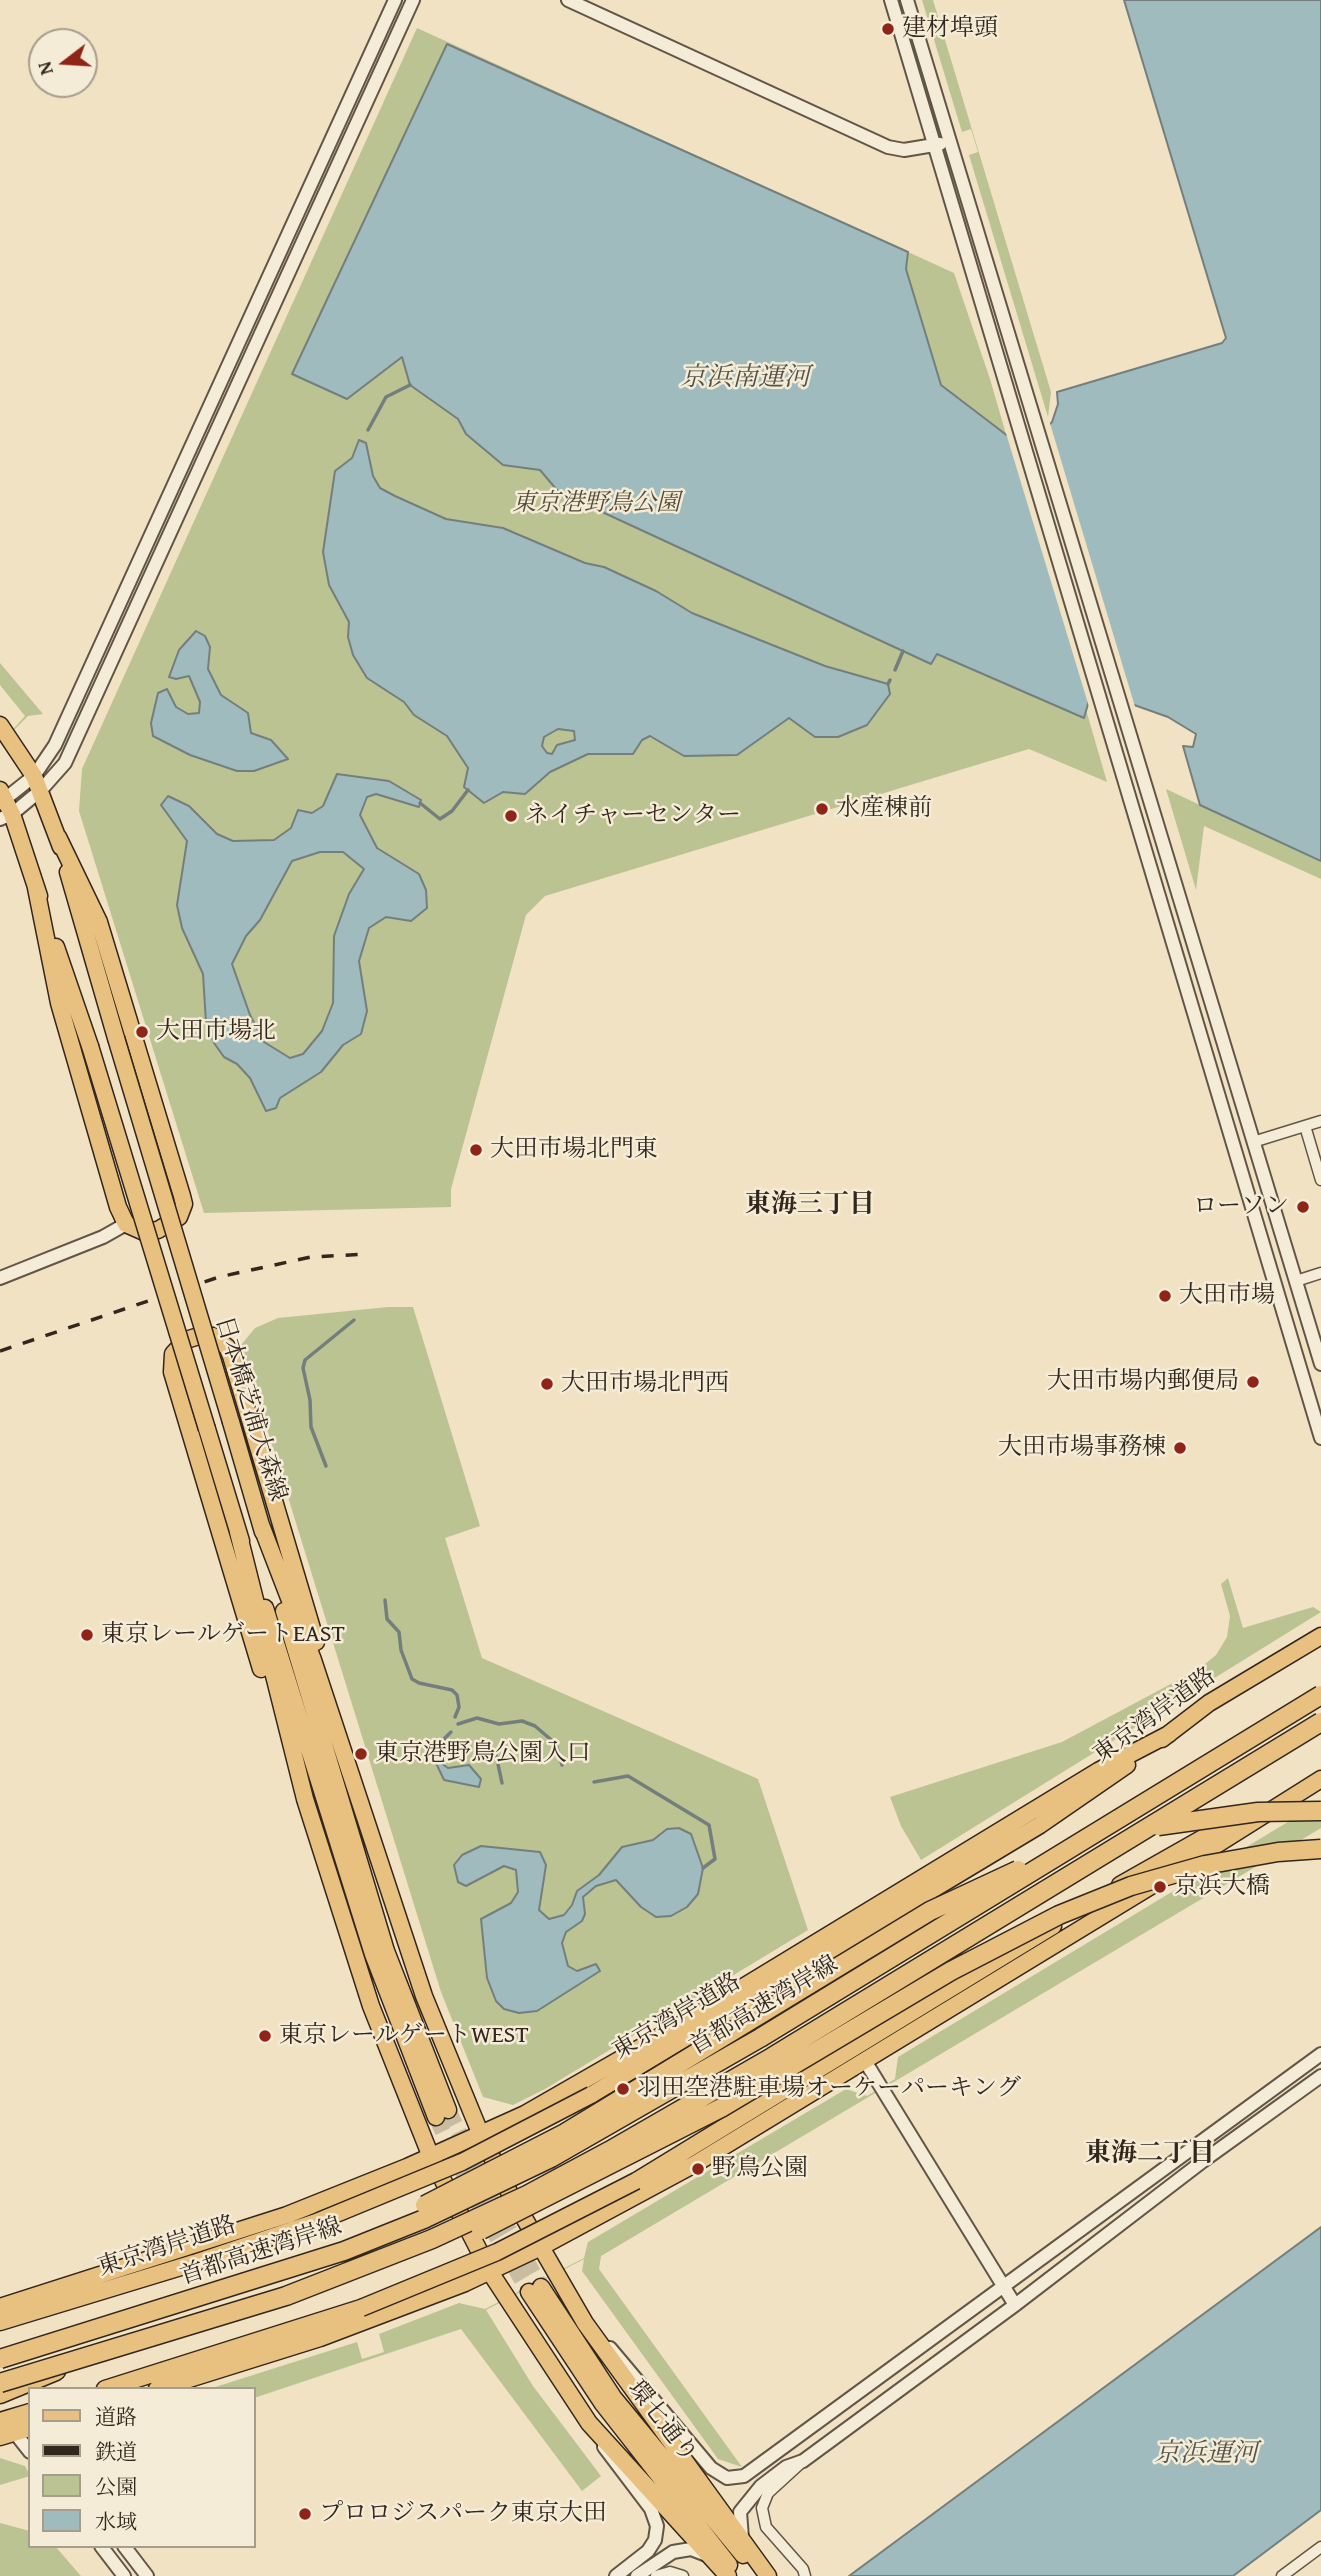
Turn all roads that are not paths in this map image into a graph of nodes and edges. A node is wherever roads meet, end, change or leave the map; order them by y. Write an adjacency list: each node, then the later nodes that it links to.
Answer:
1 (395, 0): 9 (street)
2 (413, 0): 9 (street)
3 (568, 0): 7 (street)
4 (891, 0): 7 (street)
5 (908, 0): 6 (street)
6 (950, 141): 7 (street); 15 (street)
7 (934, 146): 22 (street)
8 (0, 725): 9 (main road, 日本橋芝浦大森線)
9 (38, 783): 10 (street); 11 (main road, 日本橋芝浦大森線)
10 (4, 805): 12 (main road, 日本橋芝浦大森線)
11 (58, 837): 17 (main road); 23 (main road, 日本橋芝浦大森線, bridge)
12 (37, 888): 17 (main road); 24 (main road, 日本橋芝浦大森線, bridge)
13 (1321, 1121): 14 (street)
14 (1305, 1126): 15 (street); 16 (street)
15 (1253, 1142): 20 (street)
16 (1321, 1180)
17 (126, 1224): 19 (street)
18 (1321, 1273): 20 (street)
19 (0, 1278)
20 (1296, 1280): 21 (street)
21 (1321, 1364)
22 (1321, 1438)
23 (261, 1525): 24 (main road, 日本橋芝浦大森線); 29 (main road)
24 (238, 1532): 31 (main road)
25 (1321, 1636): 28 (main road, 東京湾岸道路)
26 (1321, 1695): 41 (highway, 首都高速湾岸線, bridge)
27 (1321, 1722): 43 (highway, 首都高速湾岸線, bridge)
28 (1169, 1734): 37 (main road); 46 (main road, 東京湾岸道路, bridge)
29 (352, 1776): 31 (main road); 37 (main road)
30 (1321, 1778): 35 (main road); 53 (main road, bridge)
31 (305, 1799): 38 (main road)
32 (1321, 1811): 41 (highway, bridge)
33 (1321, 1849): 43 (highway, bridge)
34 (1321, 2054): 42 (street)
35 (865, 2061): 39 (main road); 42 (street)
36 (1321, 2076): 44 (street)
37 (481, 2135): 38 (main road); 39 (main road)
38 (430, 2157): 40 (main road); 45 (main road)
39 (541, 2247): 40 (main road); 47 (main road)
40 (491, 2272): 54 (main road); 58 (main road)
41 (279, 2273): 48 (highway, 首都高速湾岸線, bridge)
42 (1004, 2288): 44 (street); 47 (street)
43 (286, 2295): 51 (highway, 首都高速湾岸線, bridge)
44 (1015, 2305): 61 (street)
45 (0, 2307)
46 (0, 2322)
47 (585, 2323): 62 (main road)
48 (69, 2339): 49 (highway, bridge); 50 (highway, 首都高速湾岸線, bridge)
49 (0, 2352)
50 (0, 2360)
51 (68, 2363): 52 (highway, 首都高速湾岸線, bridge); 55 (highway)
52 (0, 2384)
53 (112, 2387)
54 (163, 2387)
55 (0, 2394)
56 (28, 2413): 57 (main road)
57 (0, 2421)
58 (589, 2423): 66 (main road); 69 (street)
59 (15, 2433): 60 (street)
60 (28, 2449)
61 (803, 2461): 62 (street); 77 (street)
62 (742, 2538): 76 (main road)
63 (1321, 2547): 78 (street)
64 (103, 2548): 67 (street)
65 (126, 2548): 68 (street)
66 (709, 2557): 70 (street); 73 (main road)
67 (124, 2576)
68 (147, 2576)
69 (616, 2576)
70 (637, 2576)
71 (656, 2576): 72 (street)
72 (683, 2576)
73 (728, 2576)
74 (736, 2576): 75 (main road, 環七通り)
75 (761, 2576)
76 (768, 2576)
77 (805, 2576)
78 (1282, 2576)

